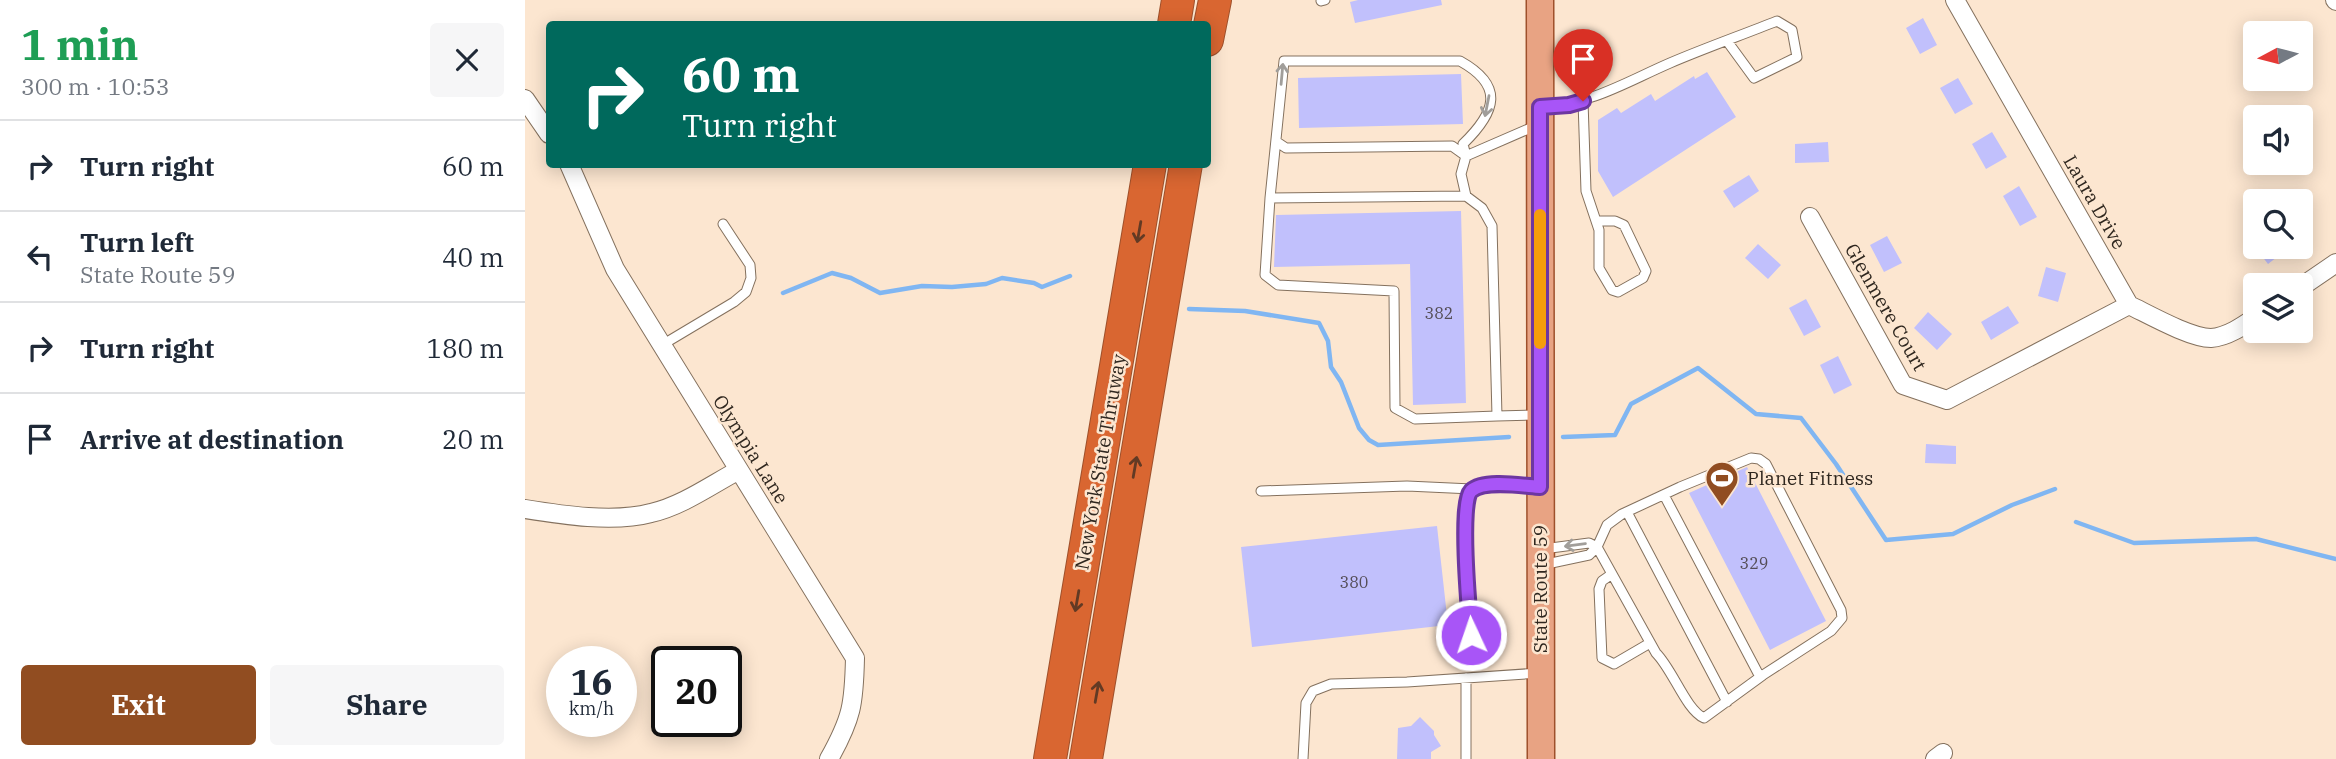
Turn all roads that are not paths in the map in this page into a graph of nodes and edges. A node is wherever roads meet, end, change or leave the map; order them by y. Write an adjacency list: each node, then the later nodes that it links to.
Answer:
1 (1178, 0): 5 (highway)
2 (1215, 0): 6 (highway)
3 (1540, 0): 10 (main road, State Route 59)
4 (1955, 0): 24 (street, Laura Drive)
5 (1174, 21)
6 (1211, 21)
7 (1727, 41): 7 (lane); 9 (lane)
8 (525, 99): 11 (street)
9 (1583, 101): 10 (lane); 20 (lane)
10 (1540, 116): 13 (lane); 27 (main road, State Route 59)
11 (546, 130)
12 (1277, 142): 13 (lane); 13 (lane, one-way to 13); 18 (lane)
13 (1466, 156): 17 (lane)
14 (571, 168): 26 (street, Olympia Lane)
15 (1149, 168): 46 (highway, New York State Thruway, one-way to 46)
16 (1185, 168): 47 (highway, New York State Thruway, one-way to 16)
17 (1466, 196): 18 (lane); 28 (lane)
18 (1270, 198): 28 (lane)
19 (1810, 217): 24 (street, Glenmere Court)
20 (1597, 221): 20 (lane)
21 (723, 224): 26 (lane)
22 (2336, 263): 23 (street)
23 (2313, 279)
24 (2129, 304): 25 (street)
25 (2243, 326)
26 (662, 345): 29 (street, Olympia Lane)
27 (1540, 415): 28 (lane); 30 (main road, State Route 59)
28 (1497, 416)
29 (739, 470): 34 (street); 45 (street, Olympia Lane)
30 (1540, 487): 31 (lane); 37 (main road, State Route 59)
31 (1472, 489): 32 (lane); 39 (lane)
32 (1261, 491)
33 (1664, 495): 35 (lane); 42 (lane); 42 (lane)
34 (525, 509)
35 (1627, 512): 36 (lane); 44 (lane)
36 (1597, 547): 37 (lane, one-way to 37); 37 (lane); 38 (lane)
37 (1540, 557): 41 (main road, State Route 59)
38 (1612, 574): 40 (lane); 40 (lane)
39 (1471, 635)
40 (1650, 643): 44 (lane)
41 (1541, 673): 43 (lane); 50 (main road, State Route 59)
42 (1760, 677): 44 (lane)
43 (1466, 678): 48 (lane); 49 (lane)
44 (1727, 702)
45 (829, 759)
46 (1050, 759)
47 (1086, 759)
48 (1303, 759)
49 (1466, 759)
50 (1541, 759)

